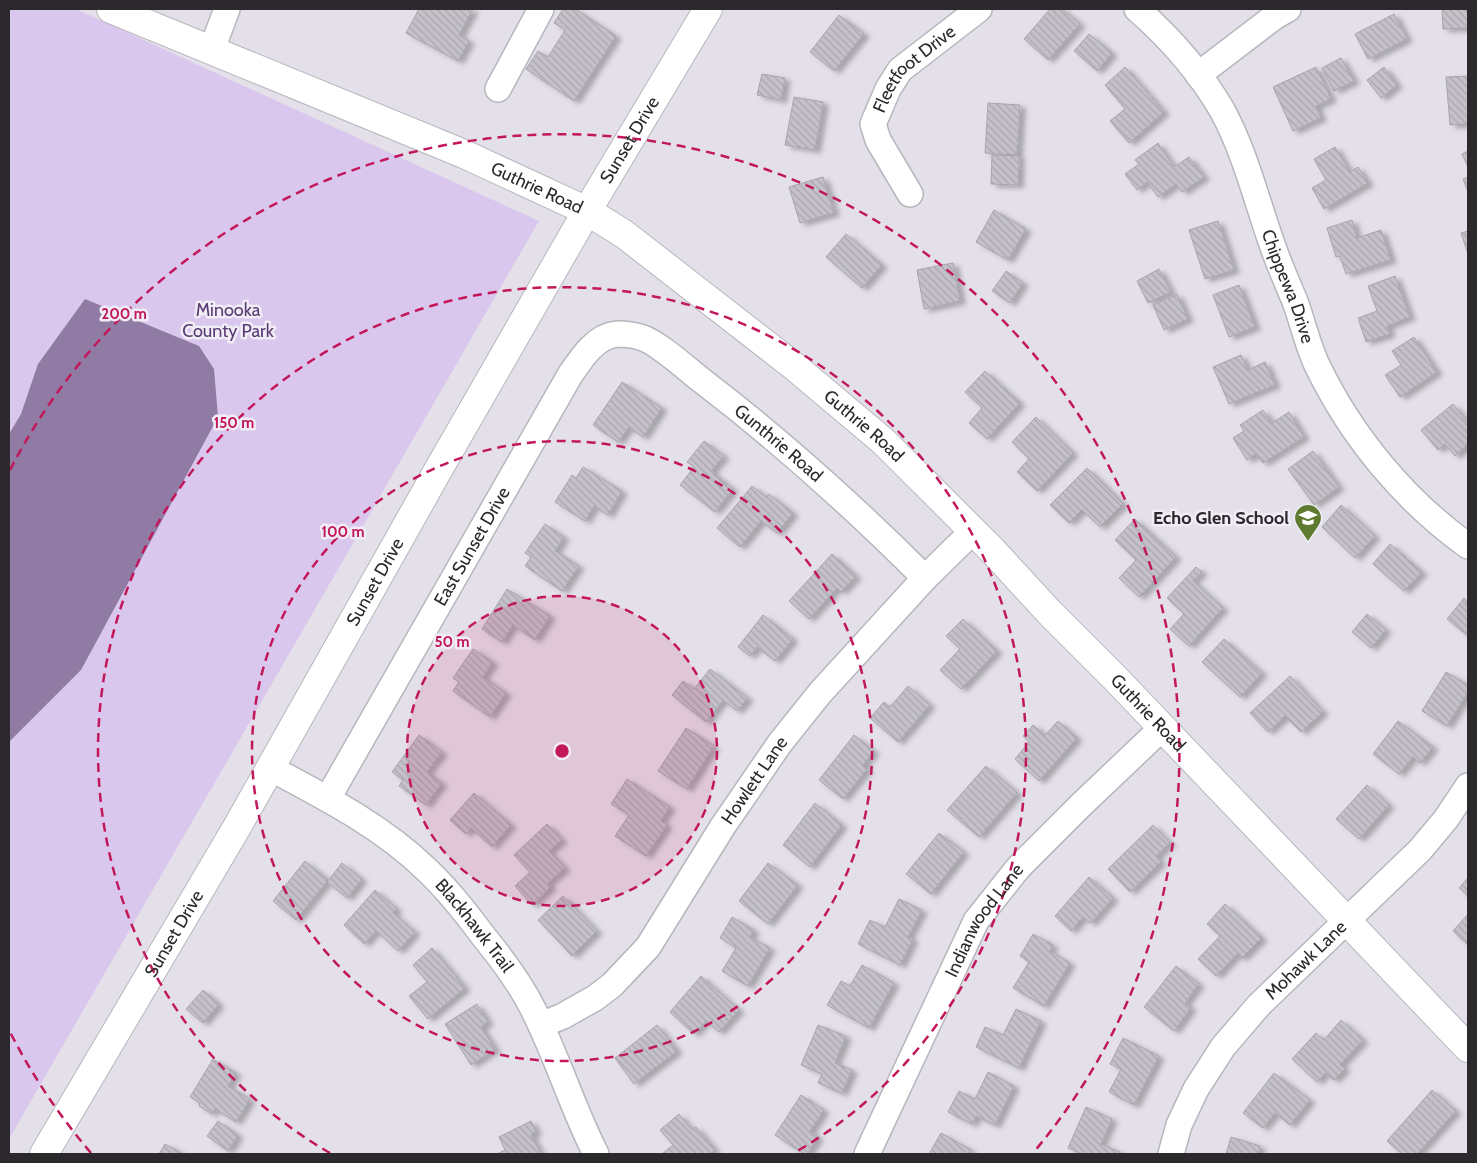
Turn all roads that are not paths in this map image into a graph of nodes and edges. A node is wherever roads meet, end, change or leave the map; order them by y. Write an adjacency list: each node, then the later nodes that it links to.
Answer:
1 (111, 9): 8 (street, Guthrie Road)
2 (227, 9): 8 (street)
3 (541, 9): 10 (street)
4 (708, 9): 12 (street, Sunset Drive)
5 (978, 9): 11 (street, Fleetfoot Drive)
6 (1138, 9): 9 (street, Chippewa Drive)
7 (1288, 9): 9 (street)
8 (212, 49): 12 (street, Guthrie Road)
9 (1198, 74): 15 (street, Chippewa Drive)
10 (498, 89)
11 (910, 194)
12 (587, 211): 14 (street, Guthrie Road); 18 (street, Sunset Drive)
13 (615, 334): 16 (street, Gunthrie Road); 20 (street, East Sunset Drive)
14 (973, 531): 16 (street, Howlett Lane); 17 (street, Guthrie Road)
15 (1468, 546)
16 (925, 578): 22 (street, Howlett Lane)
17 (1162, 728): 21 (street, Guthrie Road); 26 (street, Indianwood Lane)
18 (270, 768): 20 (street, Blackhawk Trail); 24 (street, Sunset Drive)
19 (1468, 786): 21 (street, Mohawk Lane)
20 (328, 798): 22 (street, Blackhawk Trail)
21 (1347, 920): 23 (street, Guthrie Road); 27 (street, Mohawk Lane)
22 (541, 1025): 25 (street, Blackhawk Trail)
23 (1468, 1048)
24 (44, 1154)
25 (596, 1154)
26 (867, 1154)
27 (1171, 1154)

